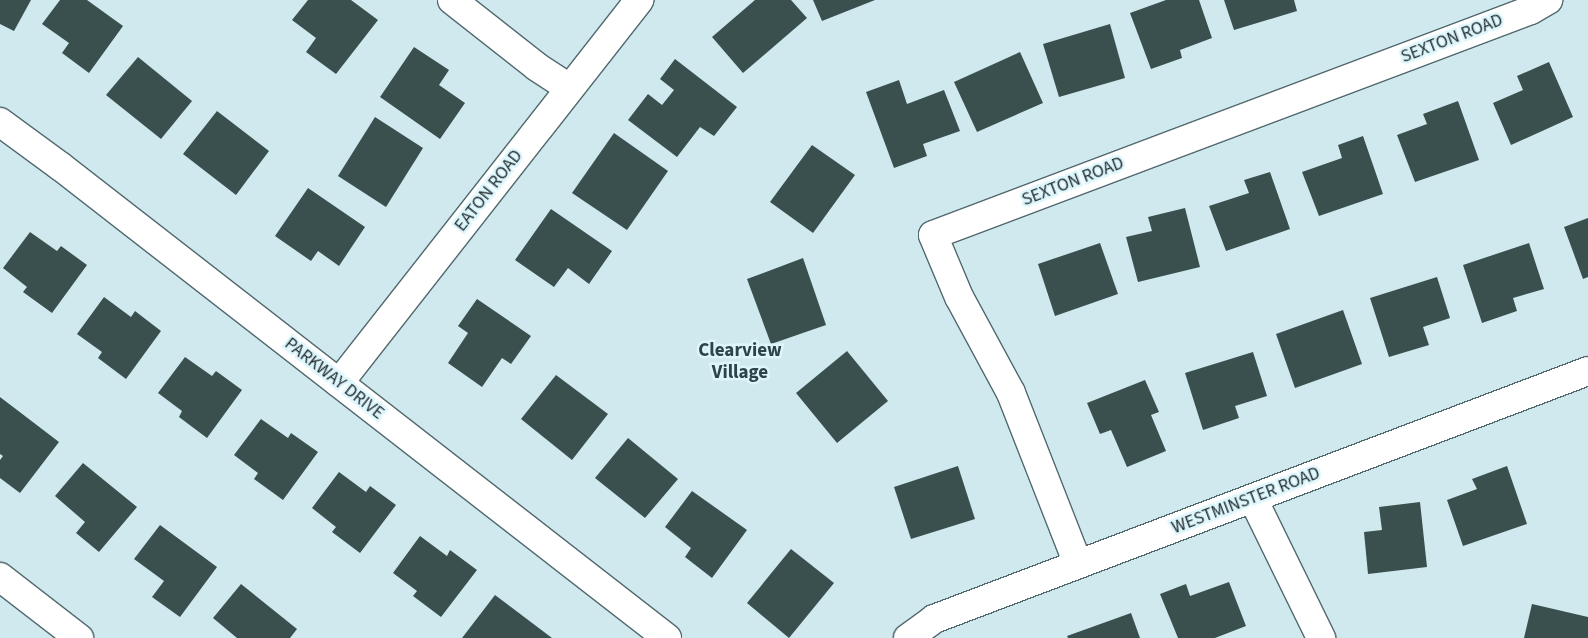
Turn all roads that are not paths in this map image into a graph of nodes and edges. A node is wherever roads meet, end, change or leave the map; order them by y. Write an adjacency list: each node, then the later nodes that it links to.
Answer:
1 (452, 0): 4 (street)
2 (640, 0): 4 (street, EATON ROAD)
3 (1548, 0): 9 (street, SEXTON ROAD)
4 (569, 88): 7 (street, EATON ROAD)
5 (0, 122): 7 (street, PARKWAY DRIVE)
6 (1588, 371): 8 (street, WESTMINSTER ROAD)
7 (339, 383): 12 (street, PARKWAY DRIVE)
8 (1253, 499): 9 (street, WESTMINSTER ROAD); 14 (street)
9 (1078, 564): 13 (street, WESTMINSTER ROAD)
10 (0, 577): 11 (street)
11 (79, 638)
12 (667, 638)
13 (908, 638)
14 (1321, 638)

